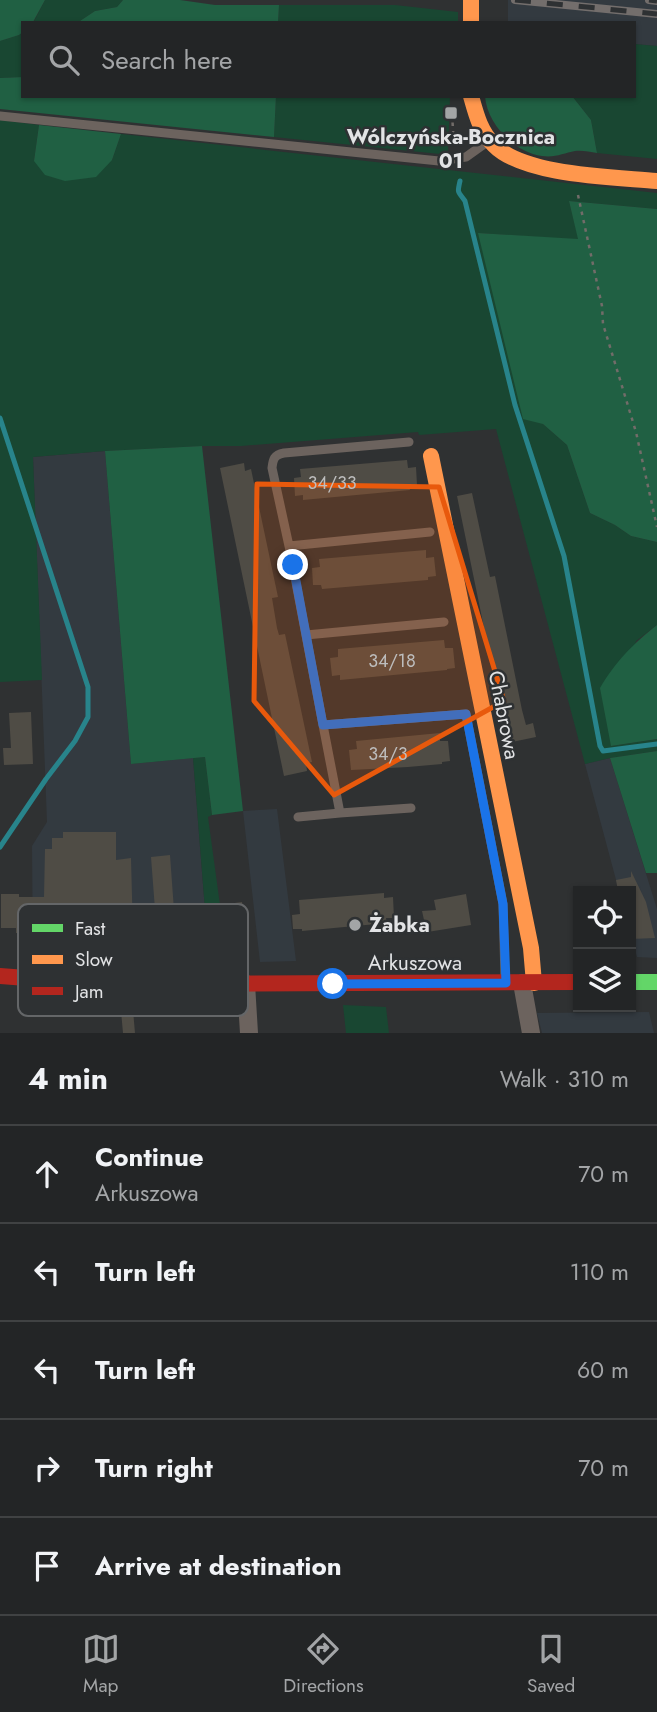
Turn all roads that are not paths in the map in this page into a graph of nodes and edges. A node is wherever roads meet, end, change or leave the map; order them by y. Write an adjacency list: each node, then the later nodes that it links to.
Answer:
1 (471, 0): 2 (street)
2 (471, 21)
3 (471, 98): 5 (street)
4 (0, 116): 5 (lane)
5 (489, 141): 6 (street)
6 (657, 181)
7 (409, 442): 10 (lane)
8 (431, 456): 22 (street, Chabrowa)
9 (430, 532): 10 (lane)
10 (289, 546): 12 (lane)
11 (444, 622): 12 (lane)
12 (306, 635): 13 (lane)
13 (323, 725): 15 (lane); 22 (lane)
14 (411, 808): 15 (lane)
15 (340, 813): 16 (lane)
16 (298, 817)
17 (0, 976): 18 (street, Arkuszowa)
18 (18, 977)
19 (573, 982): 22 (street, Arkuszowa)
20 (636, 982): 21 (street)
21 (657, 982)
22 (521, 983): 23 (street, Arkuszowa); 24 (street)
23 (248, 984)
24 (531, 1033)

